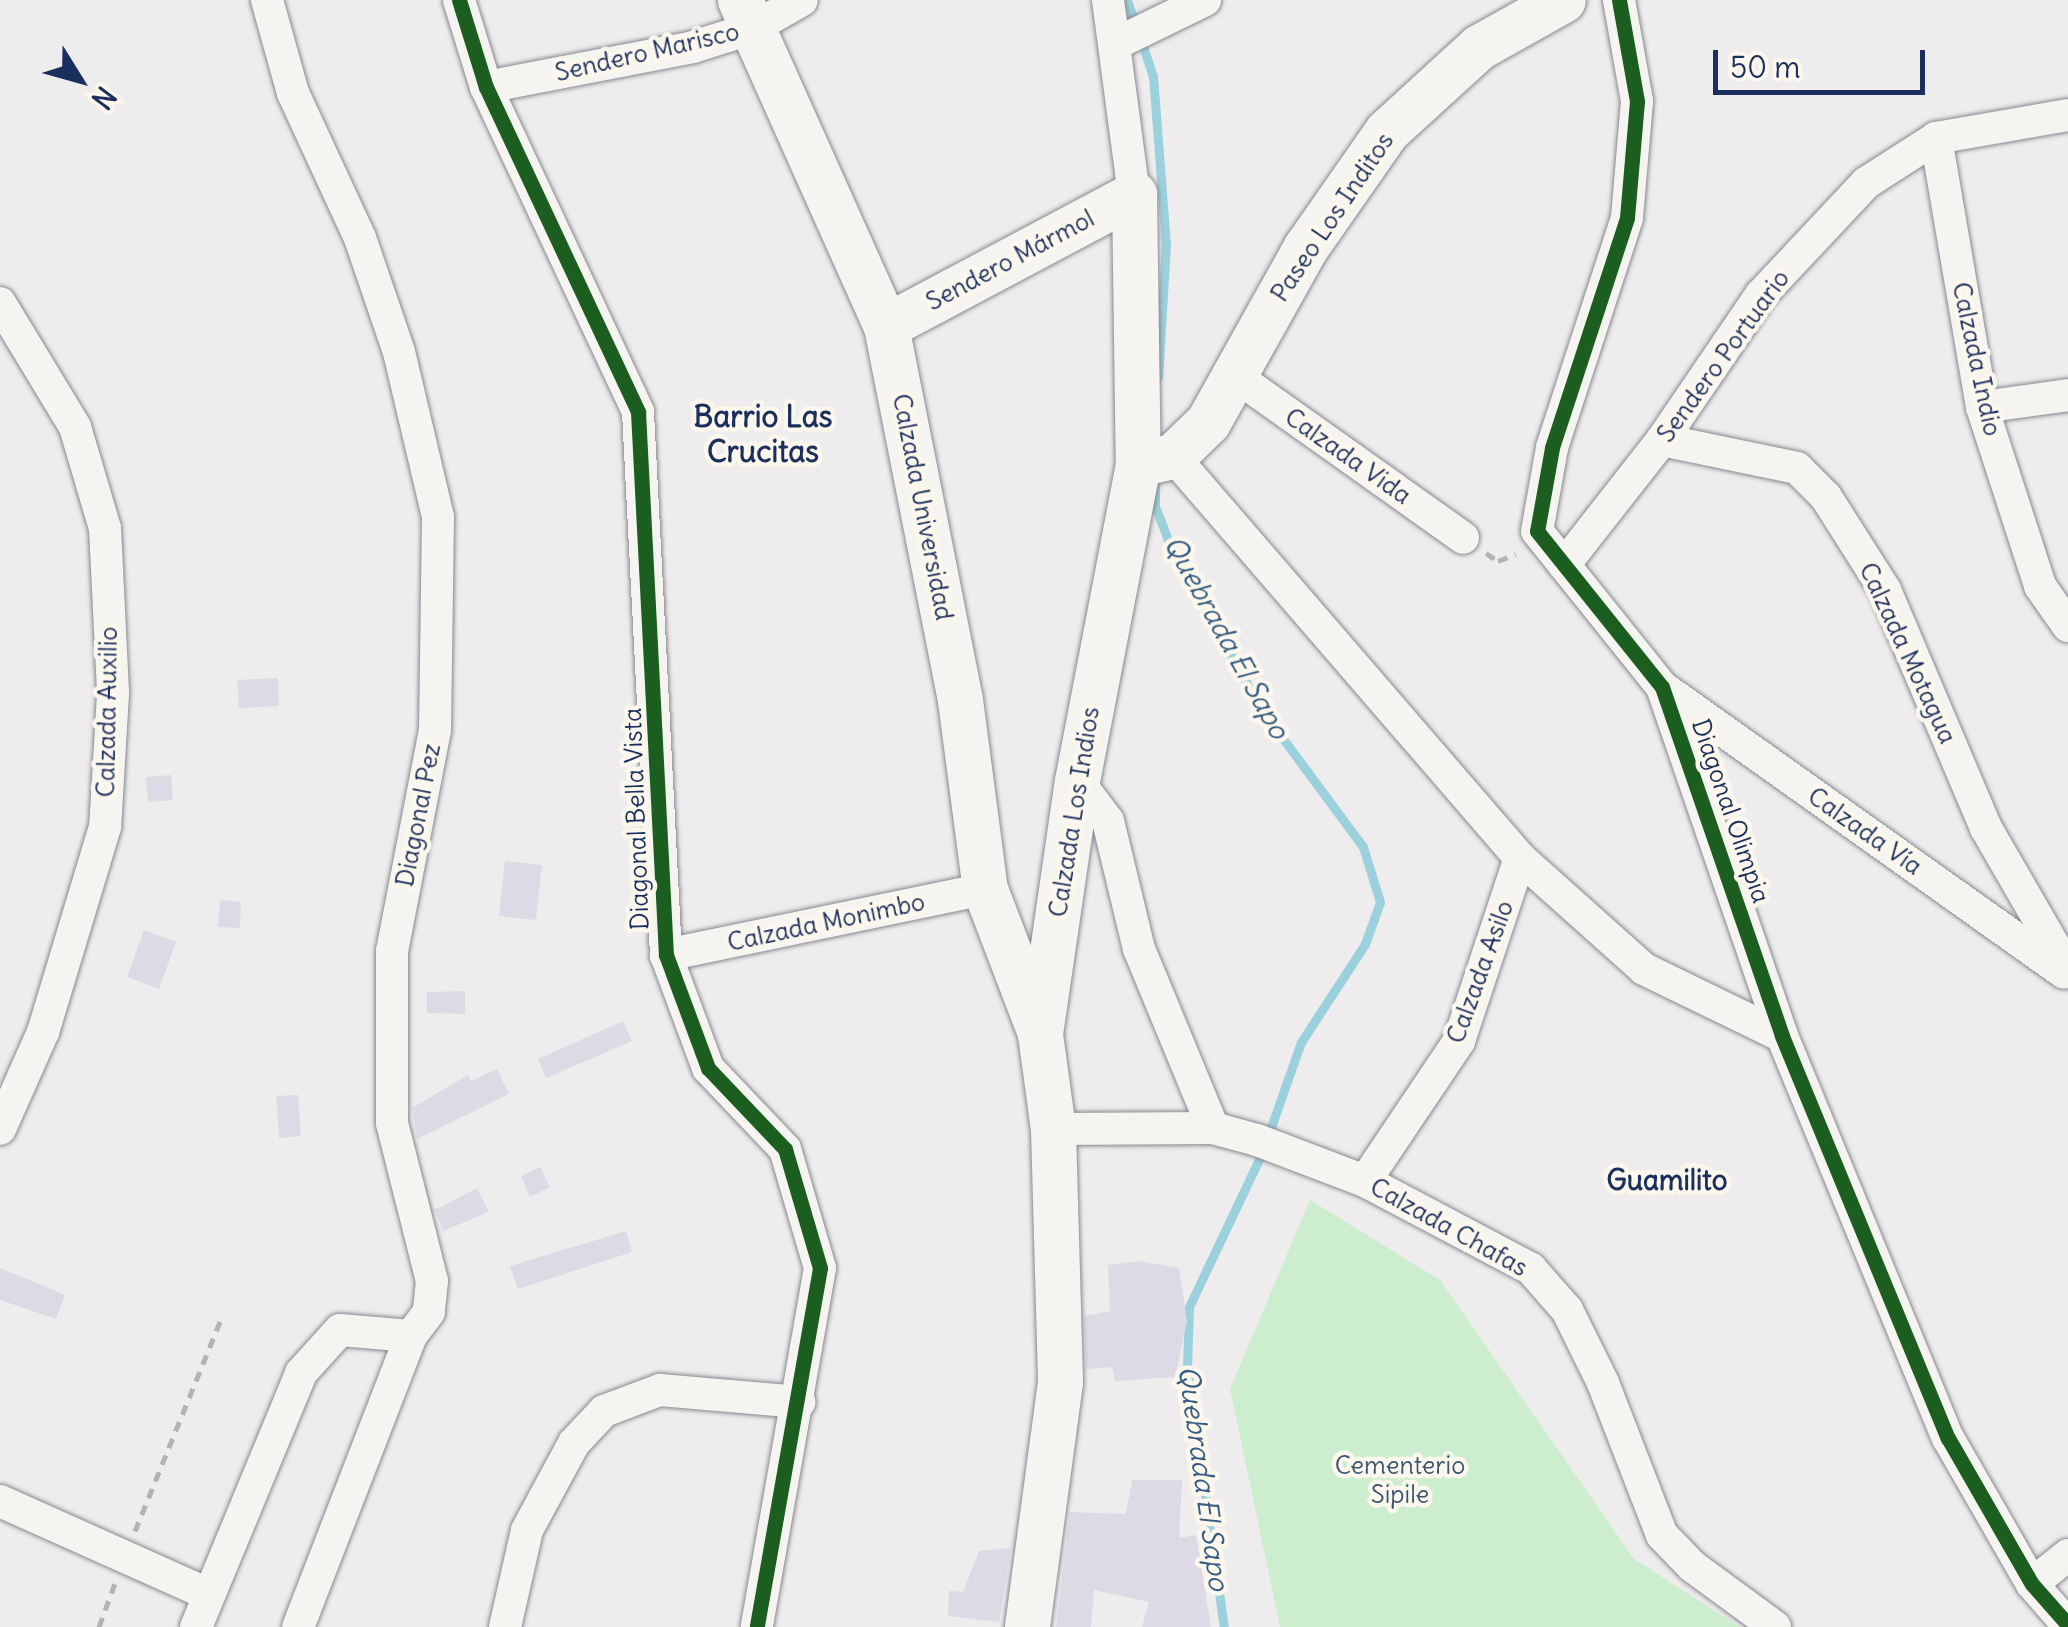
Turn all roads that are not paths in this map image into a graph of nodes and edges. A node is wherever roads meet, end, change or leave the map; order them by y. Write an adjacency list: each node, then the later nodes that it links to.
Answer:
1 (267, 0): 36 (street, Diagonal Pez)
2 (458, 0): 10 (street, Diagonal Bella Vista)
3 (802, 0): 8 (street, Sendero Marisco)
4 (1108, 0): 9 (street, Calzada Los Indios)
5 (1205, 0): 9 (street)
6 (1563, 0): 16 (street, Paseo Los Inditos)
7 (1619, 0): 22 (street)
8 (747, 14): 10 (street, Sendero Marisco); 15 (street, Calzada Universidad)
9 (1125, 40): 13 (street, Calzada Los Indios)
10 (486, 87): 28 (street, Diagonal Bella Vista)
11 (2068, 115): 12 (street, Sendero Portuario)
12 (1936, 138): 18 (street, Calzada Indio); 19 (street, Sendero Portuario)
13 (1134, 194): 15 (street, Sendero Mármol); 20 (street, Calzada Los Indios)
14 (0, 303): 33 (street, Calzada Auxilio)
15 (886, 326): 27 (street, Calzada Universidad)
16 (1234, 375): 20 (street, Paseo Los Inditos); 21 (street, Calzada Vida)
17 (2068, 394): 18 (street)
18 (1982, 408): 23 (street, Calzada Indio)
19 (1662, 440): 22 (street, Sendero Portuario); 29 (street, Calzada Motagua)
20 (1156, 460): 25 (street, Calzada Los Indios); 26 (street)
21 (1463, 538)
22 (1553, 555): 24 (street, Diagonal Olimpia)
23 (2068, 626)
24 (1662, 687): 29 (street, Calzada Vía); 31 (street, Diagonal Olimpia)
25 (1077, 780): 30 (street, Calzada Los Indios); 32 (street)
26 (1520, 858): 31 (street); 35 (street, Calzada Asilo)
27 (985, 889): 28 (street, Calzada Monimbo); 30 (street, Calzada Universidad)
28 (666, 955): 37 (street, Diagonal Bella Vista)
29 (2068, 973)
30 (1040, 1034): 34 (street, Calzada Los Indios)
31 (1782, 1036): 40 (street, Diagonal Olimpia)
32 (1213, 1128): 34 (street, Calzada Chafas); 35 (street, Calzada Chafas)
33 (0, 1129)
34 (1053, 1130): 47 (street, Calzada Los Indios)
35 (1365, 1180): 48 (street, Calzada Chafas)
36 (411, 1336): 41 (street); 44 (street, Diagonal Pez)
37 (799, 1402): 45 (street); 46 (street, Diagonal Bella Vista)
38 (0, 1501): 41 (street)
39 (2068, 1556): 40 (street)
40 (2032, 1584): 42 (street, Diagonal Olimpia)
41 (208, 1594): 43 (street)
42 (2068, 1625)
43 (196, 1627)
44 (298, 1627)
45 (505, 1627)
46 (757, 1627)
47 (1027, 1627)
48 (1775, 1627)

